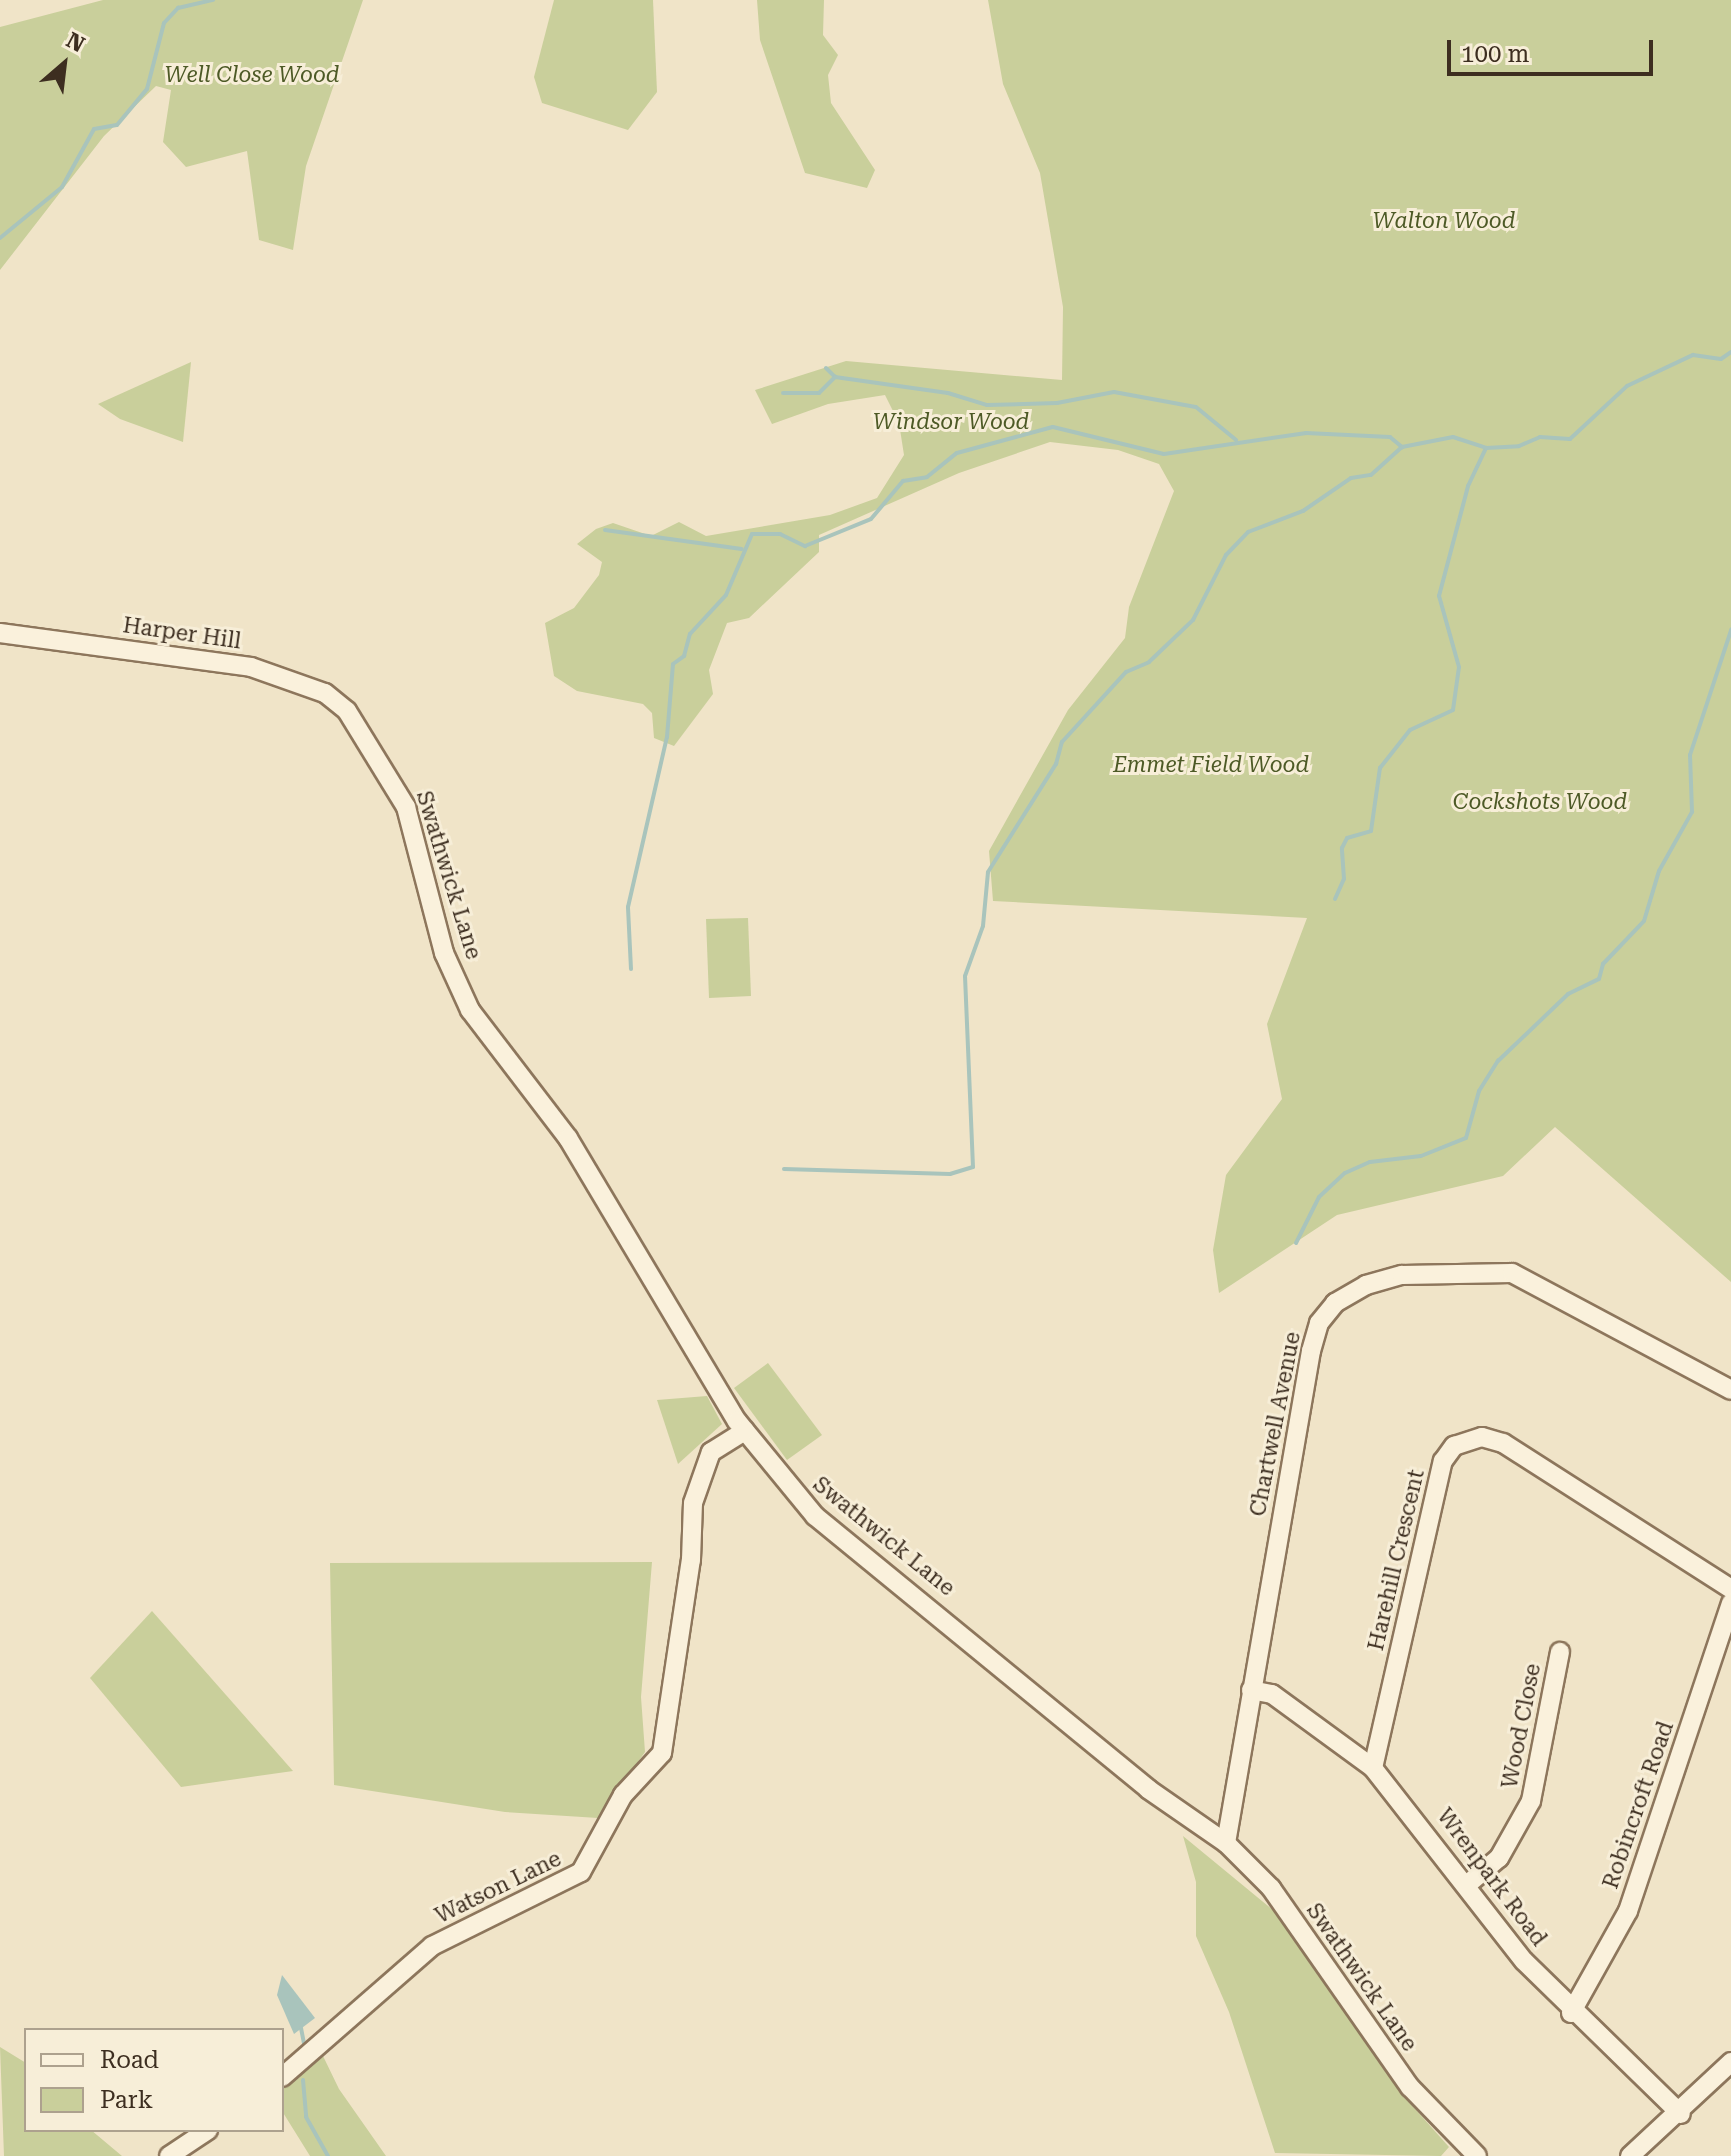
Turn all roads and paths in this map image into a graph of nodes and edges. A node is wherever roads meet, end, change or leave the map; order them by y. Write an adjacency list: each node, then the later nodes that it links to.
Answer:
1 (0, 633): 2 (street, Harper Hill)
2 (347, 711): 4 (street, Swathwick Lane)
3 (1731, 1390): 8 (street, Chartwell Avenue)
4 (745, 1431): 10 (street, Swathwick Lane); 14 (street, Watson Lane)
5 (1731, 1589): 9 (street, Harehill Crescent)
6 (1731, 1603): 12 (street, Robincroft Road)
7 (1560, 1652): 11 (street, Wood Close)
8 (1251, 1690): 9 (street, Wrenpark Road); 10 (street, Chartwell Avenue)
9 (1373, 1768): 11 (street, Wrenpark Road)
10 (1226, 1843): 18 (street, Swathwick Lane)
11 (1469, 1883): 12 (street, Wrenpark Road)
12 (1571, 2013): 15 (street, Wrenpark Road)
13 (1731, 2062): 15 (street)
14 (284, 2075)
15 (1681, 2114): 19 (street)
16 (205, 2132): 17 (street)
17 (169, 2156)
18 (1477, 2156)
19 (1630, 2156)

